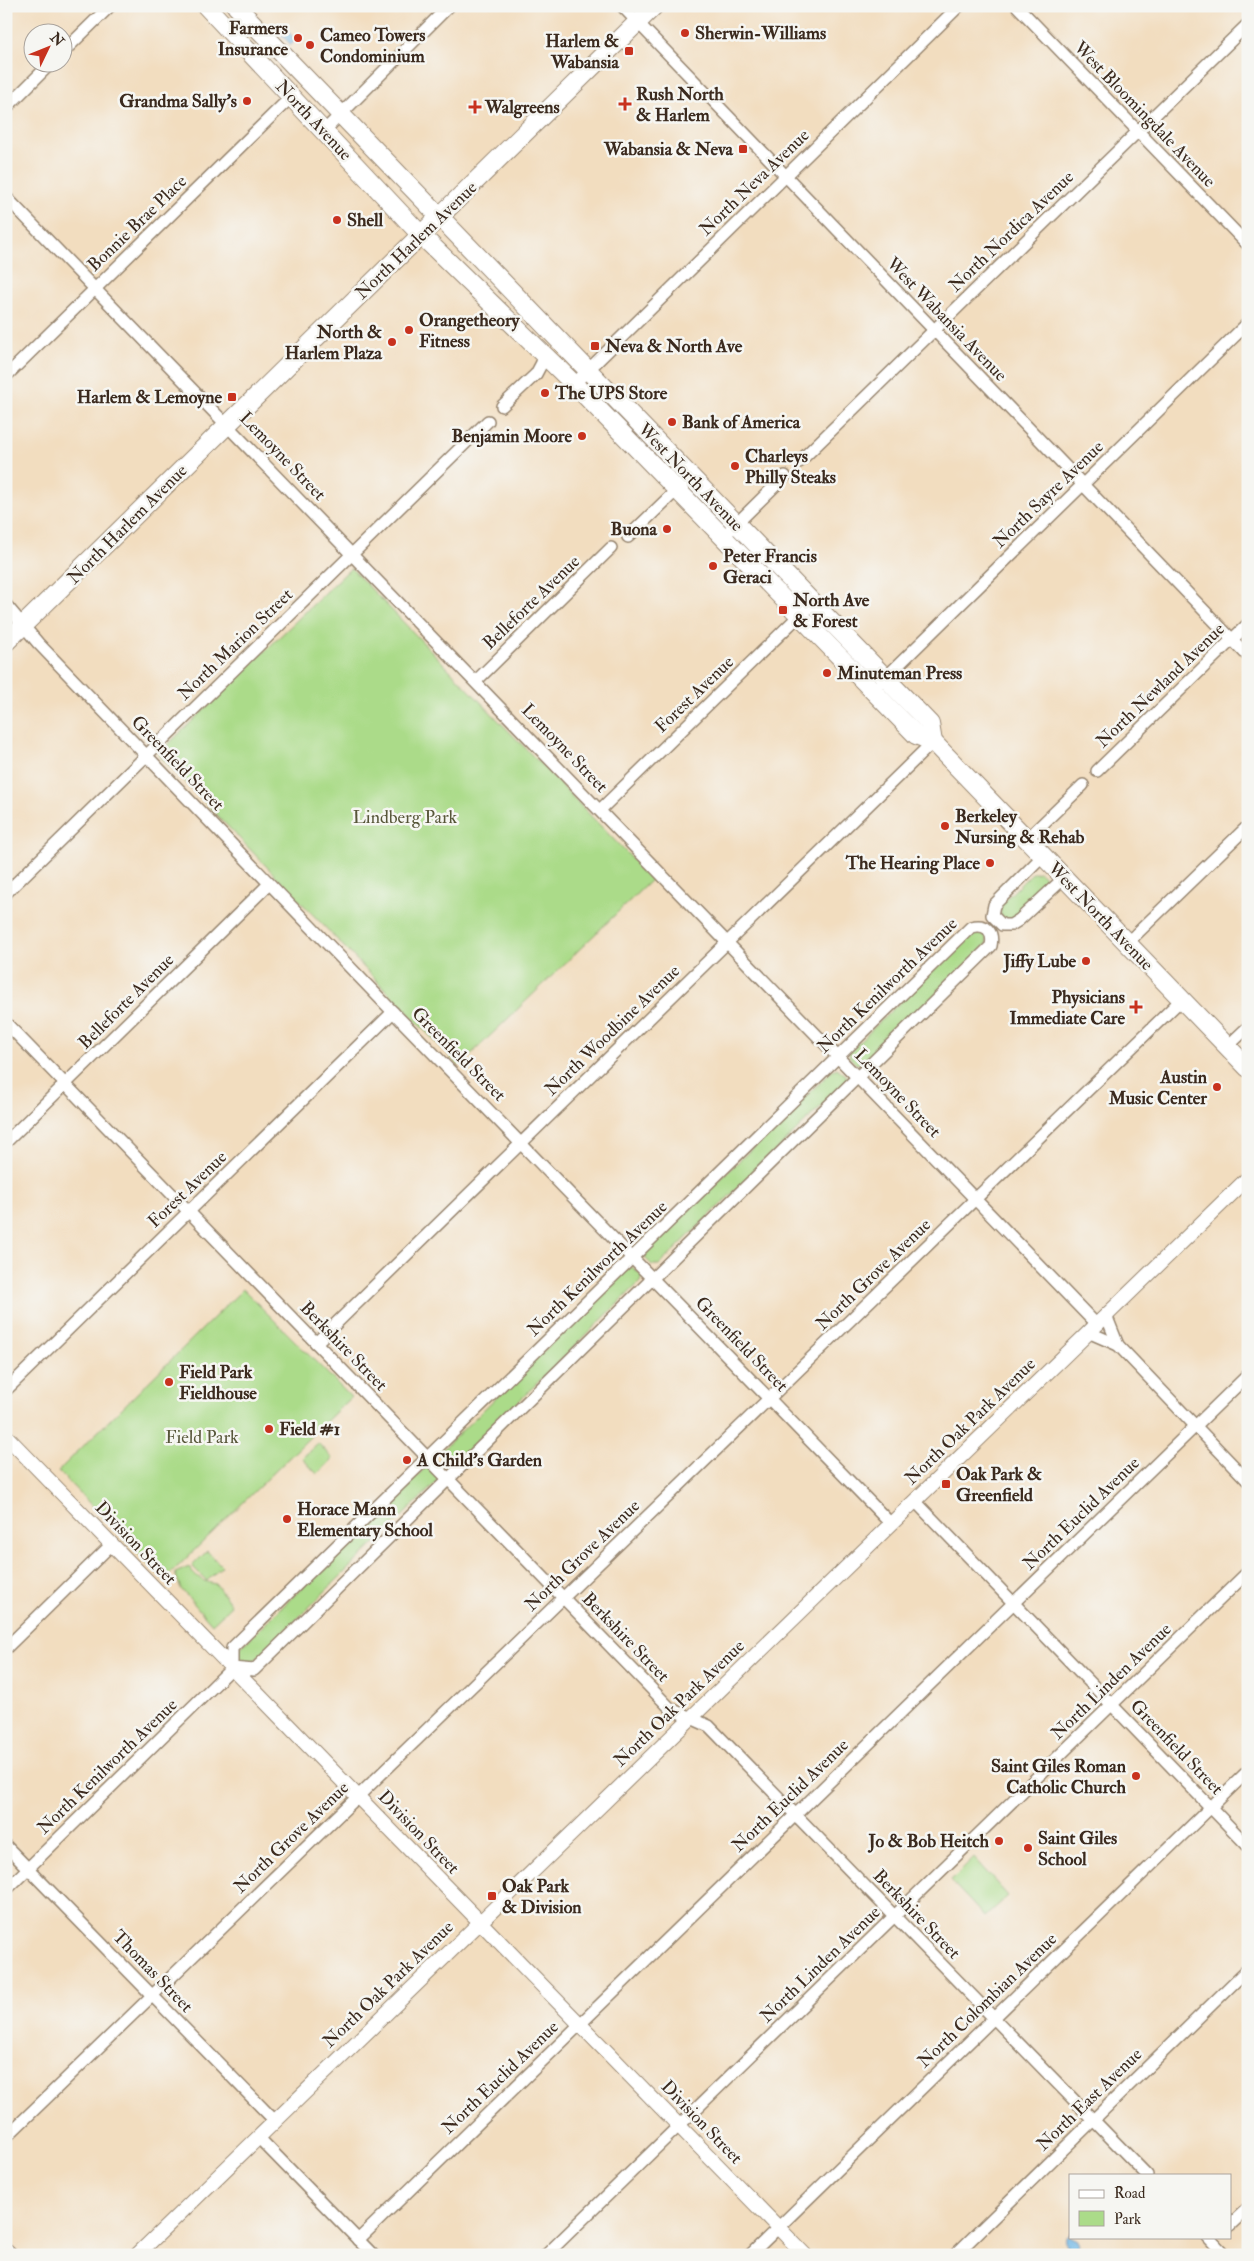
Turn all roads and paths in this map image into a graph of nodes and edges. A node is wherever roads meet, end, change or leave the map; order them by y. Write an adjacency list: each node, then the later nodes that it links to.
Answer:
1 (110, 6): 11 (street)
2 (206, 6): 13 (main road, North Avenue)
3 (449, 6): 15 (street)
4 (622, 6): 9 (street, West Wabansia Avenue)
5 (654, 6): 9 (main road, North Harlem Avenue)
6 (959, 6): 18 (street, North Neva Avenue)
7 (1017, 6): 17 (street, West Bloomingdale Avenue)
8 (240, 8): 15 (main road, North Avenue)
9 (637, 22): 18 (street, West Wabansia Avenue); 20 (main road, North Harlem Avenue)
10 (1248, 24): 17 (street, North Nordica Avenue)
11 (72, 43)
12 (42, 72): 14 (street)
13 (292, 96): 16 (main road, North Avenue); 23 (street, Bonnie Brae Place)
14 (6, 108)
15 (341, 114): 16 (street); 20 (main road, North Avenue)
16 (324, 131): 21 (main road, North Avenue)
17 (1138, 131): 22 (street, West Bloomingdale Avenue); 25 (street, North Nordica Avenue)
18 (785, 176): 25 (street, West Wabansia Avenue); 27 (street, North Neva Avenue)
19 (6, 197): 23 (street, Lemoyne Street)
20 (438, 217): 21 (main road, North Harlem Avenue); 27 (main road, West North Avenue)
21 (421, 235): 26 (main road, West North Avenue); 32 (main road, North Harlem Avenue)
22 (1248, 246)
23 (96, 288): 28 (street, Bonnie Brae Place); 32 (street, Lemoyne Street)
24 (1248, 323): 36 (street, North Sayre Avenue)
25 (934, 331): 33 (street, North Nordica Avenue); 36 (street, West Wabansia Avenue)
26 (550, 361): 29 (main road, West North Avenue); 30 (street)
27 (587, 371): 29 (street, North Neva Avenue); 35 (main road, West North Avenue)
28 (6, 376)
29 (574, 384): 37 (main road, West North Avenue)
30 (502, 406)
31 (488, 421): 42 (street, North Marion Street)
32 (228, 424): 42 (street, Lemoyne Street); 47 (main road, North Harlem Avenue)
33 (799, 462)
34 (784, 476): 38 (street)
35 (690, 477): 37 (street); 38 (main road, West North Avenue)
36 (1082, 485): 48 (street, West Wabansia Avenue); 51 (street, North Sayre Avenue)
37 (677, 490): 39 (street); 40 (main road, West North Avenue)
38 (736, 524): 40 (street); 43 (main road, West North Avenue)
39 (628, 537)
40 (722, 537): 45 (main road, West North Avenue)
41 (611, 548): 52 (street, Belleforte Avenue)
42 (353, 553): 52 (street, Lemoyne Street); 55 (street, North Marion Street)
43 (812, 603): 45 (street, Forest Avenue); 51 (main road, West North Avenue)
44 (6, 605): 47 (street, Greenfield Street)
45 (799, 616): 53 (main road, West North Avenue); 58 (street, Forest Avenue)
46 (1248, 624): 48 (street, North Newland Avenue)
47 (23, 626): 49 (main road, North Harlem Avenue); 55 (street, Greenfield Street)
48 (1232, 640): 50 (street, West Wabansia Avenue); 56 (street, North Newland Avenue)
49 (6, 642)
50 (1248, 656)
51 (885, 678): 53 (street, North Sayre Avenue); 54 (main road, West North Avenue)
52 (476, 681): 58 (street, Lemoyne Street)
53 (872, 690): 54 (main road, West North Avenue)
54 (933, 742): 60 (main road, West North Avenue); 65 (street, North Woodbine Avenue)
55 (146, 756): 63 (street, Greenfield Street); 64 (street, North Marion Street)
56 (1097, 771)
57 (1083, 785): 60 (street)
58 (600, 810): 65 (street, Lemoyne Street)
59 (1248, 826): 66 (street)
60 (1027, 839): 61 (main road, West North Avenue)
61 (1043, 856): 62 (main road, West North Avenue); 62 (street)
62 (1064, 878): 66 (main road, West North Avenue)
63 (269, 884): 68 (street, Greenfield Street); 75 (street, Belleforte Avenue)
64 (6, 893)
65 (728, 942): 72 (street, Lemoyne Street); 77 (street, North Woodbine Avenue)
66 (1127, 943): 67 (main road, West North Avenue)
67 (1182, 999): 71 (main road, West North Avenue); 79 (street, North Grove Avenue)
68 (393, 1012): 77 (street, Greenfield Street); 80 (street, Forest Avenue)
69 (6, 1023): 75 (street, Berkshire Street)
70 (1248, 1027): 71 (street)
71 (1228, 1046): 73 (main road, West North Avenue)
72 (837, 1056): 74 (street, Lemoyne Street); 74 (street, North Kenilworth Avenue); 81 (street, North Kenilworth Avenue)
73 (1248, 1068)
74 (858, 1077): 79 (street, Lemoyne Street); 82 (street, North Kenilworth Avenue)
75 (65, 1084): 76 (street, Belleforte Avenue); 80 (street, Berkshire Street)
76 (6, 1142)
77 (522, 1142): 81 (street, Greenfield Street); 84 (street, North Woodbine Avenue)
78 (1248, 1178): 83 (street, North Oak Park Avenue)
79 (975, 1199): 83 (street, Lemoyne Street); 88 (street, North Grove Avenue)
80 (189, 1212): 84 (street, Berkshire Street); 87 (street, Forest Avenue)
81 (632, 1257): 82 (street, Greenfield Street); 91 (street, North Kenilworth Avenue)
82 (653, 1278): 88 (street, Greenfield Street); 92 (street, North Kenilworth Avenue)
83 (1097, 1324): 85 (street); 85 (street); 94 (street, North Oak Park Avenue)
84 (316, 1343): 91 (street, Berkshire Street)
85 (1118, 1345): 89 (street)
86 (1248, 1375): 89 (street, North Euclid Avenue)
87 (6, 1390)
88 (770, 1398): 95 (street, Greenfield Street); 98 (street, North Grove Avenue)
89 (1195, 1426): 93 (street); 99 (street, North Euclid Avenue)
90 (6, 1436): 96 (street, Division Street)
91 (428, 1458): 92 (street, Berkshire Street); 101 (street, North Kenilworth Avenue)
92 (449, 1479): 98 (street, Berkshire Street); 101 (street, North Kenilworth Avenue)
93 (1248, 1481)
94 (915, 1501): 95 (street, North Oak Park Avenue); 99 (street, Greenfield Street)
95 (891, 1524): 103 (street, North Oak Park Avenue)
96 (112, 1544): 100 (street); 101 (street, Division Street)
97 (1248, 1572): 102 (street, North Linden Avenue)
98 (563, 1597): 103 (street, Berkshire Street); 105 (street, North Grove Avenue)
99 (1014, 1603): 102 (street, Greenfield Street); 107 (street, North Euclid Avenue)
100 (6, 1648)
101 (232, 1668): 105 (street, Division Street); 110 (street, North Kenilworth Avenue)
102 (1112, 1705): 106 (street, Greenfield Street); 112 (street, North Linden Avenue)
103 (690, 1718): 107 (street, Berkshire Street); 113 (street, North Oak Park Avenue)
104 (1248, 1771): 106 (street, North Colombian Avenue)
105 (358, 1797): 113 (street, Division Street); 115 (street, North Grove Avenue)
106 (1211, 1807): 109 (street, Greenfield Street); 116 (street, North Colombian Avenue)
107 (795, 1814): 112 (street, Berkshire Street); 117 (street, North Euclid Avenue)
108 (6, 1846): 110 (street, Thomas Street)
109 (1248, 1846)
110 (28, 1868): 111 (street, North Kenilworth Avenue); 115 (street, Thomas Street)
111 (6, 1890)
112 (894, 1916): 116 (street, Berkshire Street); 120 (street, North Linden Avenue)
113 (480, 1921): 117 (street, Division Street); 119 (street, North Oak Park Avenue)
114 (1248, 1969): 118 (street, North East Avenue)
115 (152, 1996): 119 (street, Thomas Street); 121 (street, North Grove Avenue)
116 (994, 2018): 118 (street, Berkshire Street); 126 (street, North Colombian Avenue)
117 (580, 2024): 120 (street, Division Street); 128 (street, North Euclid Avenue)
118 (1093, 2120): 123 (street, Berkshire Street); 137 (street, North East Avenue)
119 (274, 2121): 122 (street, North Oak Park Avenue)
120 (679, 2126): 126 (street, Division Street); 134 (street, North Linden Avenue)
121 (6, 2137)
122 (258, 2137): 128 (street); 132 (street, North Oak Park Avenue)
123 (1146, 2174)
124 (1248, 2208): 125 (street)
125 (1232, 2223)
126 (778, 2227): 135 (street, North Colombian Avenue); 136 (street, Division Street)
127 (1209, 2238): 129 (street)
128 (358, 2240): 133 (street)
129 (1220, 2249)
130 (6, 2251): 131 (street)
131 (10, 2255)
132 (137, 2255)
133 (373, 2255)
134 (546, 2255)
135 (750, 2255)
136 (805, 2255)
137 (955, 2255)

